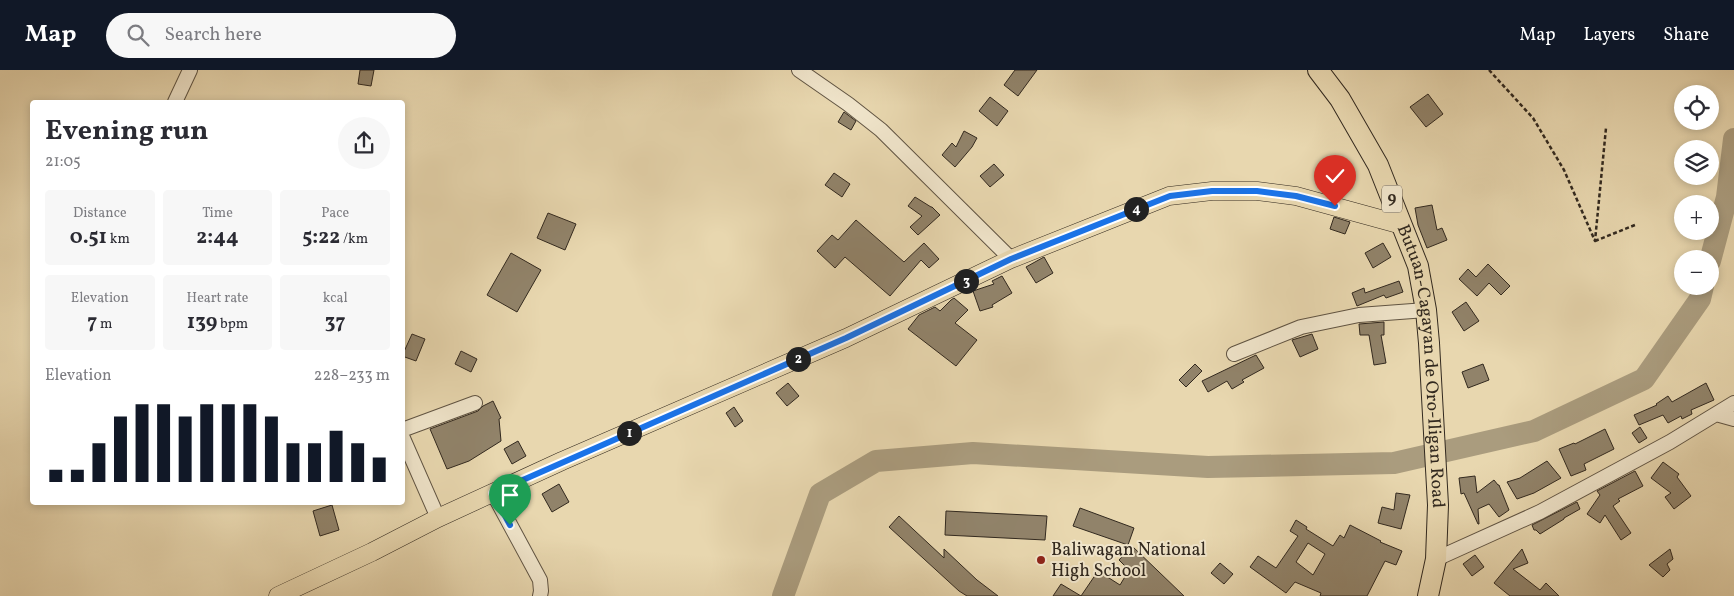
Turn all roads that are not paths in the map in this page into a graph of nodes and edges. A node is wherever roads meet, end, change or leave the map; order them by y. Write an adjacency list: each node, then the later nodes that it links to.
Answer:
1 (190, 70): 4 (street)
2 (799, 70): 6 (street)
3 (1318, 70): 5 (highway, Butuan-Cagayan de Oro-Iligan Road / 9)
4 (175, 100)
5 (1402, 225): 6 (main road); 7 (highway, Butuan-Cagayan de Oro-Iligan Road / 9)
6 (1011, 259): 15 (main road)
7 (1426, 310): 8 (street); 17 (highway, Butuan-Cagayan de Oro-Iligan Road / 9)
8 (1234, 354)
9 (475, 403): 13 (street)
10 (1734, 403): 11 (street)
11 (1716, 414): 12 (street); 17 (street)
12 (1734, 419)
13 (405, 429)
14 (405, 443): 16 (street)
15 (493, 493): 16 (main road); 19 (street)
16 (438, 518): 18 (main road)
17 (1436, 559): 20 (highway, Butuan-Cagayan de Oro-Iligan Road / 9)
18 (278, 596)
19 (540, 596)
20 (1428, 596)

